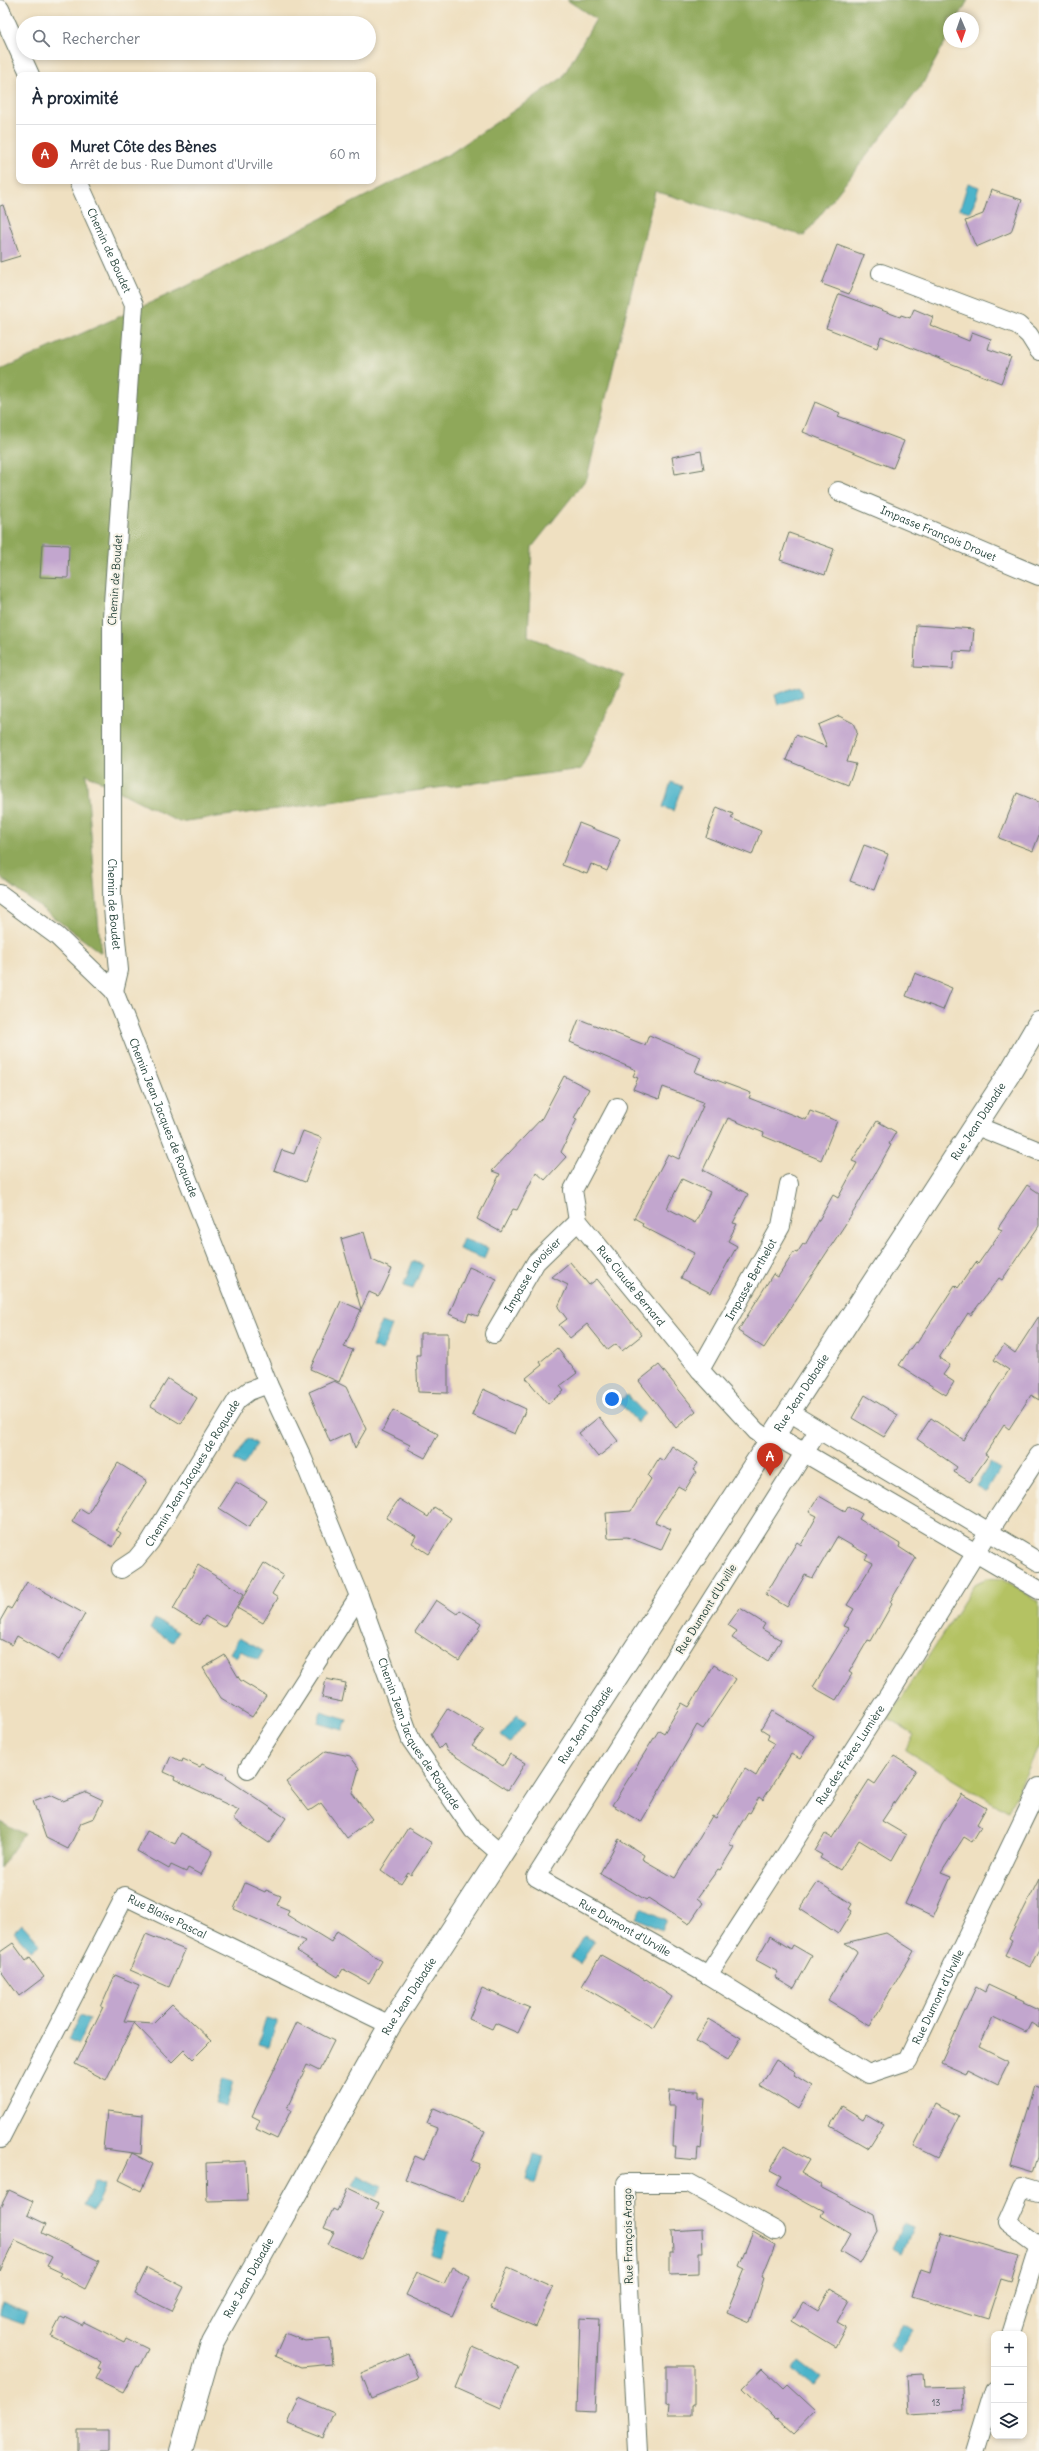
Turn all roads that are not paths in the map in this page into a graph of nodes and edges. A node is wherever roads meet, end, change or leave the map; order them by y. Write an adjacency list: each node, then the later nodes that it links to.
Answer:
1 (0, 9): 2 (street)
2 (16, 44)
3 (23, 60): 4 (street)
4 (29, 72)
5 (79, 184): 11 (street, Chemin de Boudet)
6 (881, 273): 7 (street)
7 (1039, 351)
8 (838, 491): 9 (street, Impasse François Drouet)
9 (1039, 576)
10 (0, 894): 11 (street, Chemin Jean Jacques de Roquade)
11 (114, 991): 20 (street, Chemin Jean Jacques de Roquade)
12 (1039, 1023): 14 (street, Rue Jean Dabadie)
13 (617, 1107): 17 (street)
14 (974, 1125): 15 (street); 21 (street, Rue Jean Dabadie)
15 (1039, 1150)
16 (789, 1184): 19 (street, Impasse Berthelot)
17 (578, 1222): 18 (street, Impasse Lavoisier); 19 (street, Rue Claude Bernard)
18 (494, 1334)
19 (700, 1370): 23 (street, Rue Claude Bernard)
20 (268, 1384): 29 (street, Chemin Jean Jacques de Roquade); 31 (street, Chemin Jean Jacques de Roquade)
21 (789, 1412): 22 (street); 23 (street, Rue Jean Dabadie)
22 (818, 1432): 24 (street, Rue Dumont d'Urville); 26 (street)
23 (772, 1438): 24 (street, Rue Claude Bernard); 34 (street, Rue Jean Dabadie)
24 (806, 1453): 27 (street, Rue Claude Bernard); 35 (street, Rue Dumont d'Urville)
25 (1039, 1455): 26 (street, Rue des Frères Lumière)
26 (988, 1533): 27 (street, Rue des Frères Lumière); 28 (street)
27 (976, 1552): 30 (street, Rue Claude Bernard); 35 (street, Rue des Frères Lumière)
28 (1039, 1562)
29 (121, 1570)
30 (1039, 1590)
31 (359, 1596): 32 (street); 34 (street, Chemin Jean Jacques de Roquade)
32 (248, 1768)
33 (1039, 1787): 35 (street, Rue Dumont d'Urville)
34 (502, 1855): 36 (street, Rue Jean Dabadie)
35 (708, 1975)
36 (390, 2025): 37 (street, Rue Blaise Pascal); 43 (street, Rue Jean Dabadie)
37 (0, 2139)
38 (1039, 2193): 40 (street)
39 (776, 2231): 44 (street, Rue François Arago)
40 (1039, 2244): 41 (street)
41 (1012, 2331)
42 (991, 2399): 45 (street)
43 (181, 2451)
44 (638, 2451)
45 (975, 2451)

